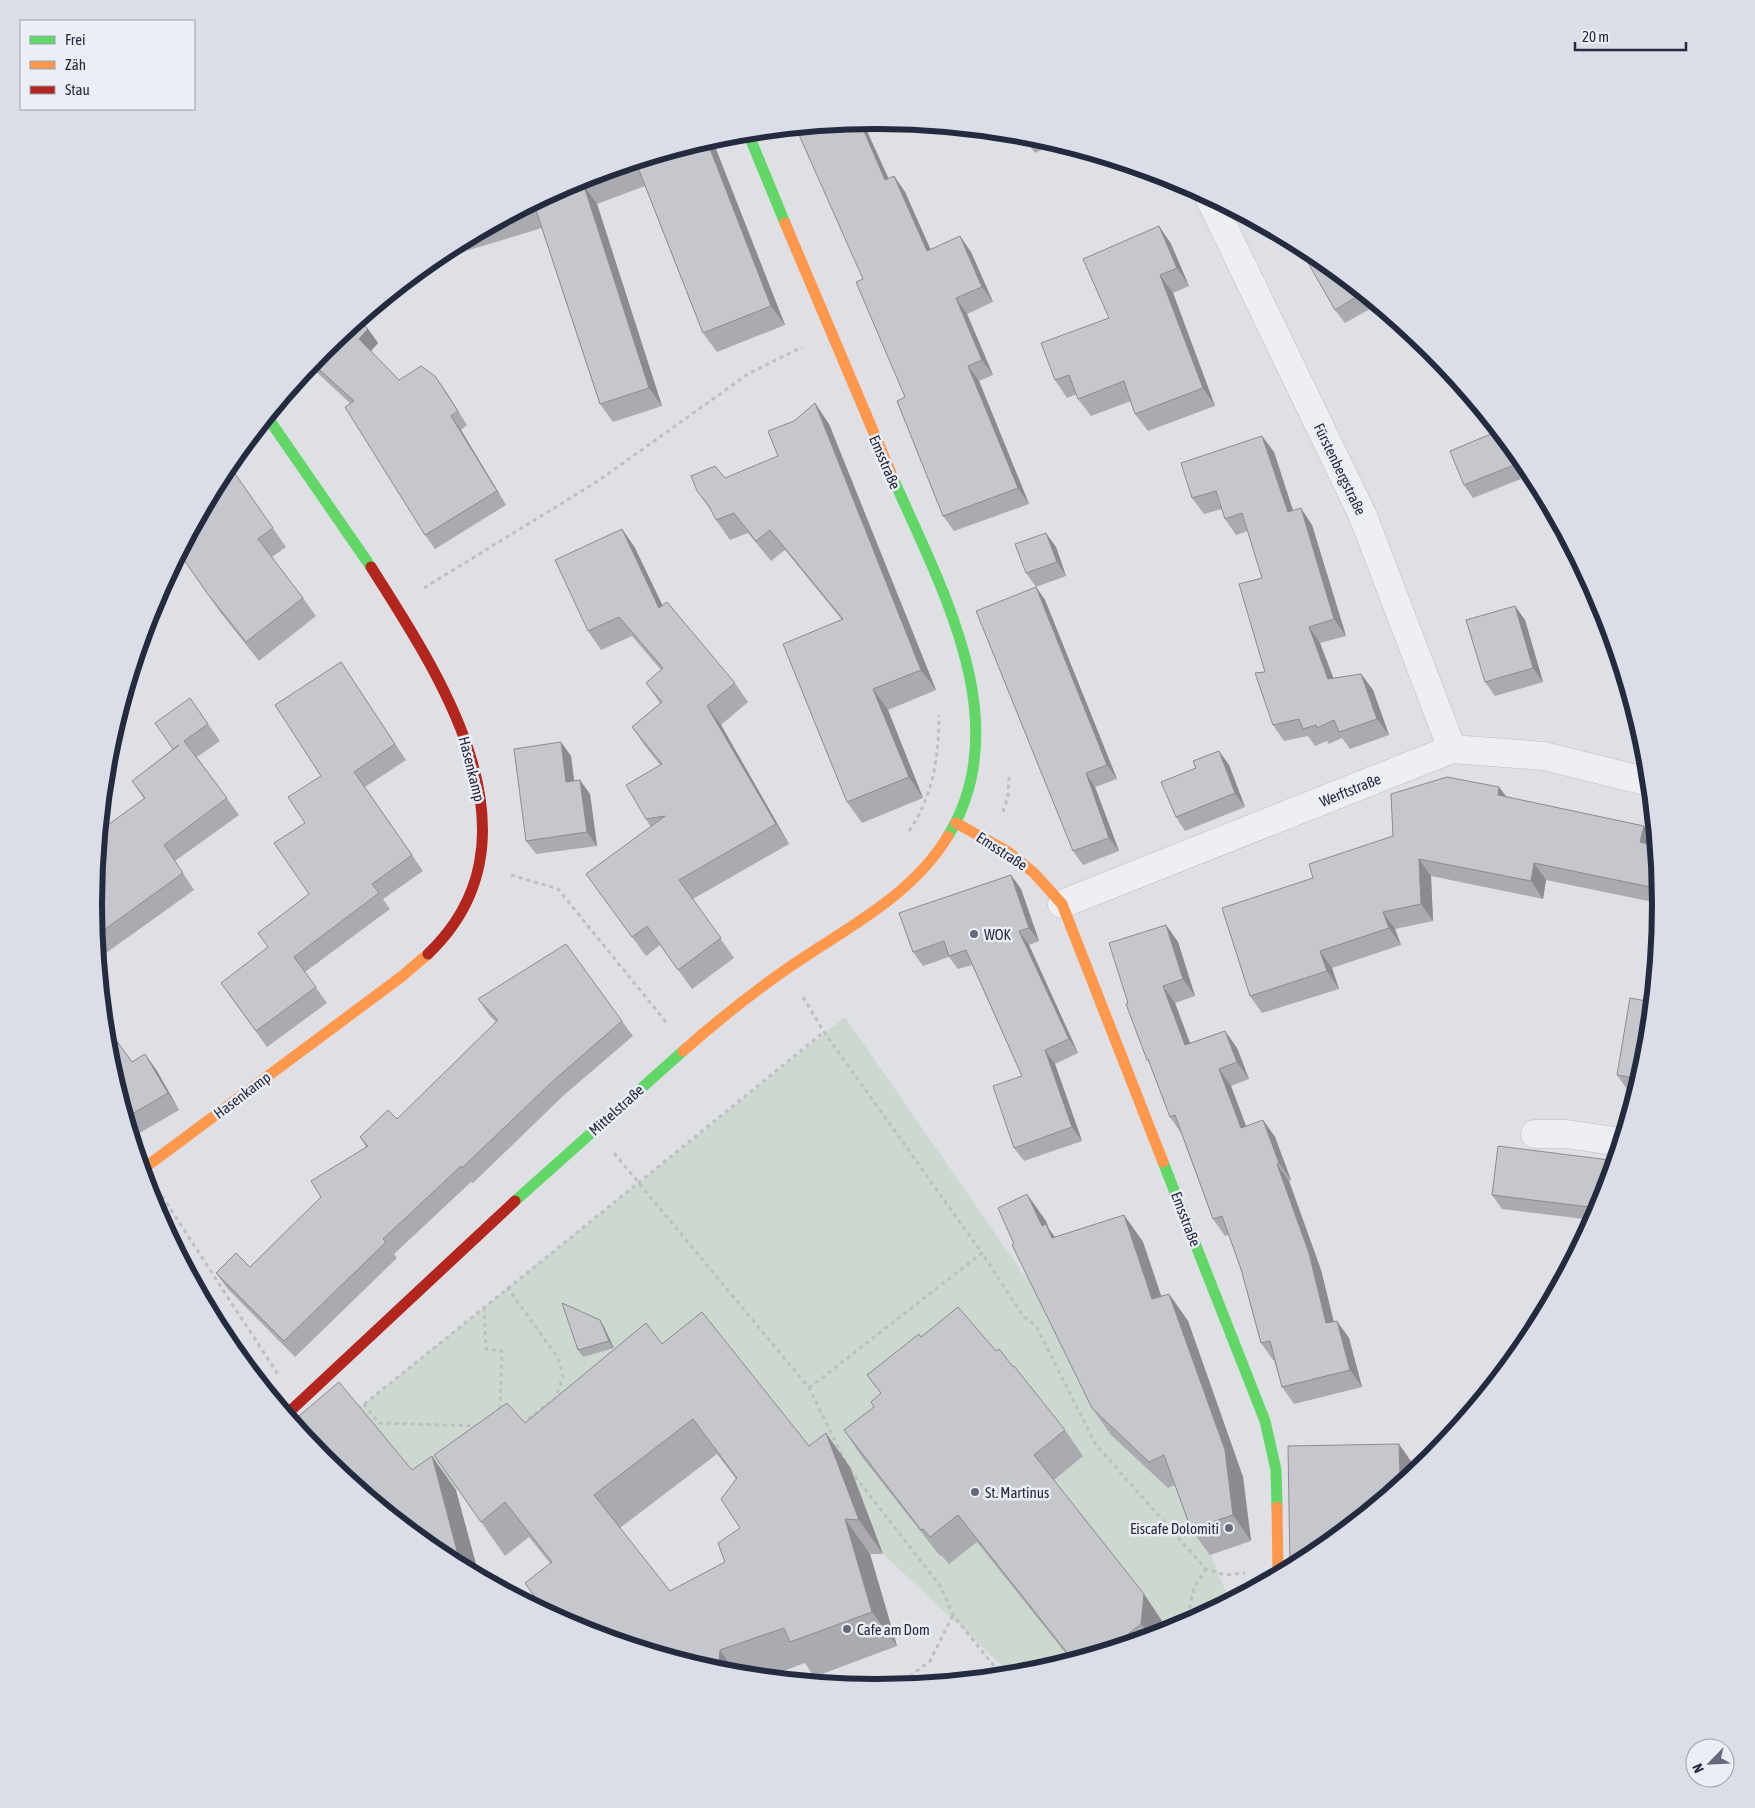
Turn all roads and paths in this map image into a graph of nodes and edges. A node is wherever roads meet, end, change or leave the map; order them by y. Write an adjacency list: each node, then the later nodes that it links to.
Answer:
1 (751, 140): 3 (street, Emsstraße)
2 (1213, 206): 7 (street, Fürstenbergstraße)
3 (831, 335): 5 (path); 9 (street, Emsstraße)
4 (271, 422): 5 (street, Hasenkamp)
5 (396, 605): 11 (street, Hasenkamp)
6 (939, 714): 10 (path)
7 (1452, 749): 8 (street, Werftstraße); 12 (street, Werftstraße)
8 (1642, 780)
9 (956, 823): 12 (street, Emsstraße); 15 (street, Mittelstraße)
10 (905, 837)
11 (479, 866): 15 (path); 19 (street, Hasenkamp)
12 (1062, 904): 33 (street, Emsstraße)
13 (802, 995): 14 (path)
14 (824, 1032): 20 (path); 22 (path)
15 (687, 1048): 16 (street, Mittelstraße)
16 (593, 1131): 20 (path); 26 (street, Mittelstraße)
17 (1535, 1134): 18 (street)
18 (1615, 1141)
19 (148, 1166)
20 (640, 1182): 23 (path); 25 (path)
21 (156, 1188): 26 (path)
22 (982, 1253): 25 (path); 34 (path)
23 (507, 1287): 24 (path); 32 (path)
24 (484, 1307): 27 (path); 30 (path)
25 (809, 1388): 37 (path)
26 (300, 1402): 28 (street, Mittelstraße)
27 (364, 1404): 29 (path); 31 (path)
28 (291, 1410)
29 (357, 1410)
30 (500, 1416)
31 (481, 1426)
32 (519, 1426)
33 (1278, 1567)
34 (1206, 1569): 35 (path); 36 (path)
35 (1268, 1573)
36 (1188, 1613)
37 (953, 1615): 38 (path); 39 (path)
38 (997, 1669)
39 (908, 1678)

